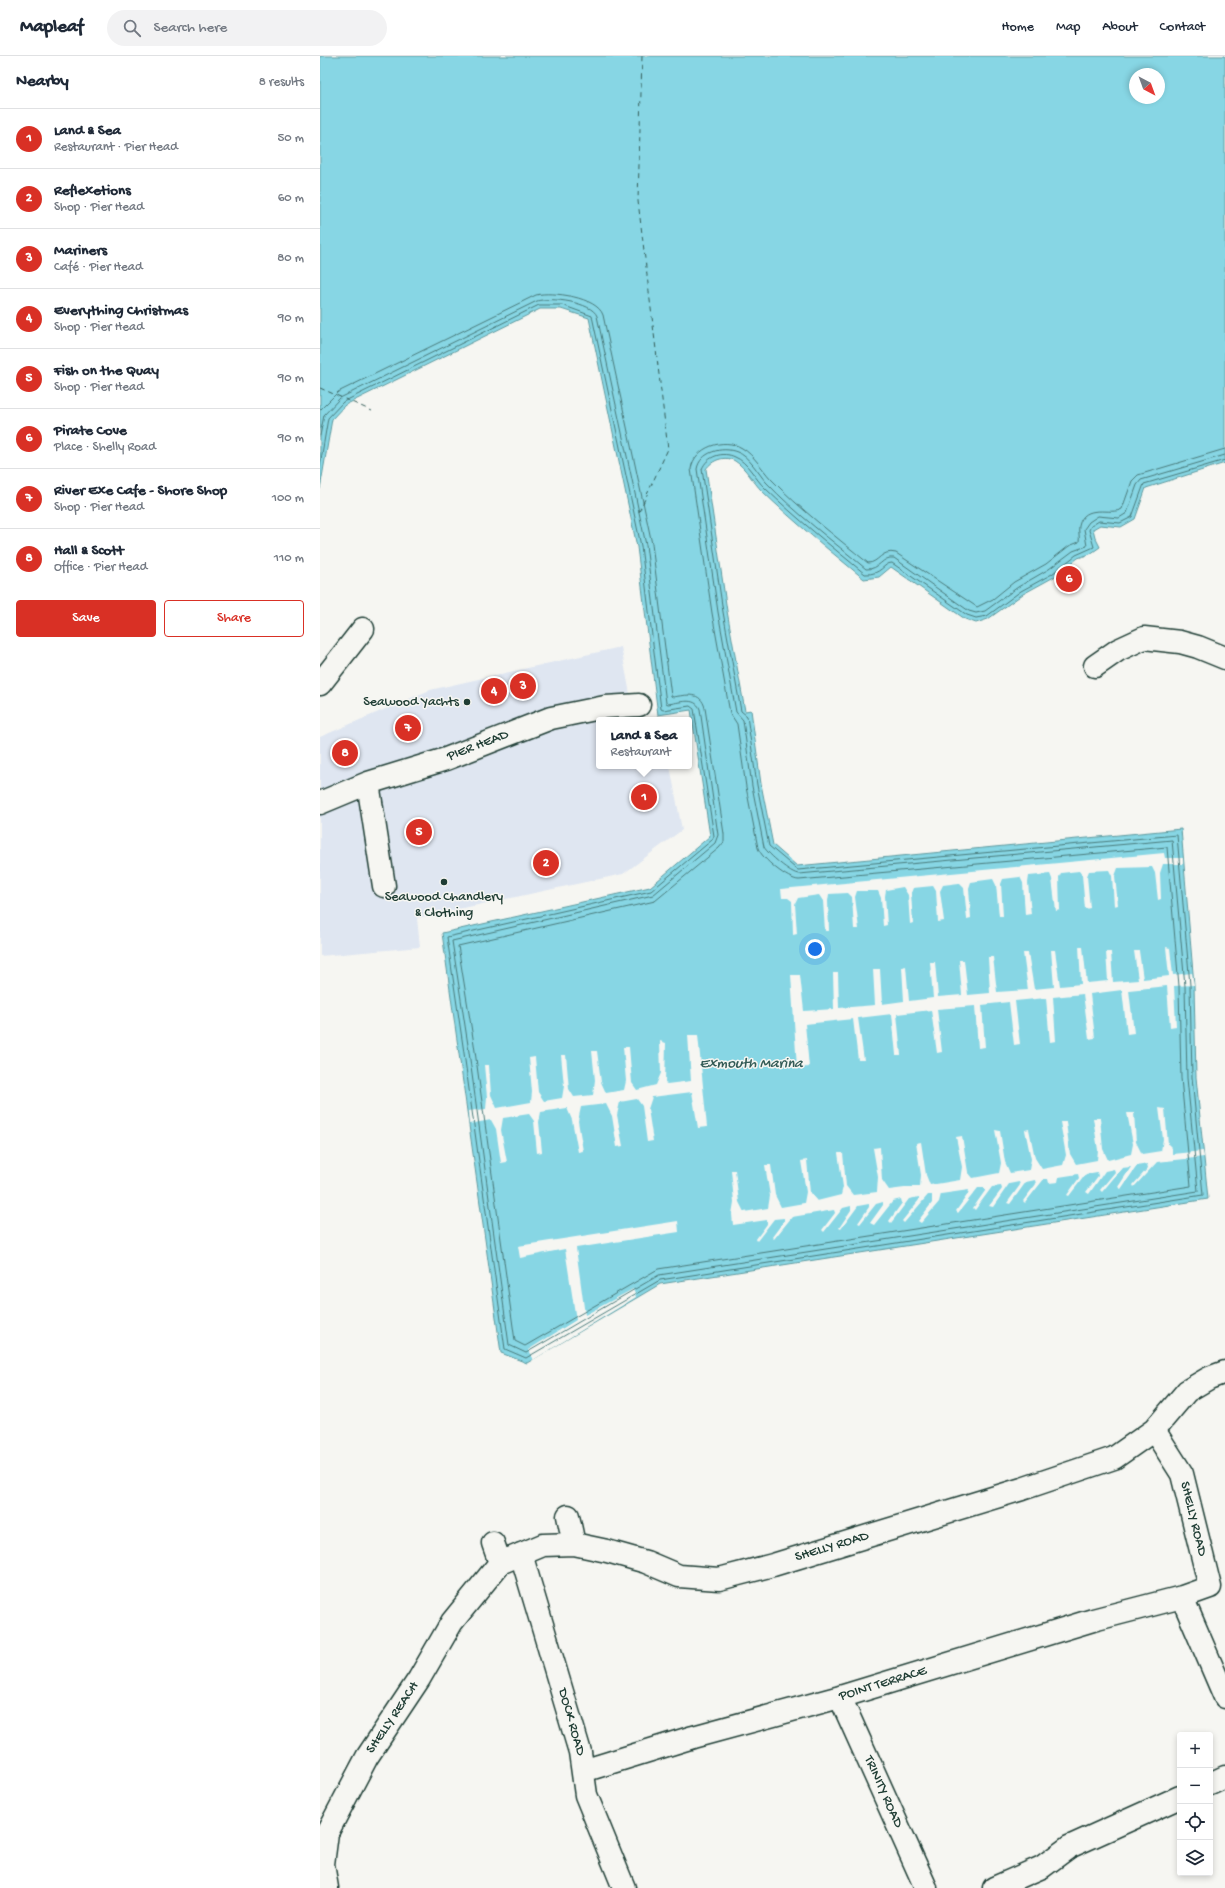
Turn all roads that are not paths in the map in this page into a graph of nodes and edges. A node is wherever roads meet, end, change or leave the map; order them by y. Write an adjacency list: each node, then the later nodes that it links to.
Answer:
1 (363, 629): 4 (street)
2 (1225, 658): 3 (street)
3 (1095, 666)
4 (320, 684)
5 (639, 705): 6 (street, PIER HEAD)
6 (368, 783): 7 (street, PIER HEAD); 8 (street)
7 (320, 803)
8 (384, 886)
9 (1225, 1372): 10 (street, SHELLY ROAD)
10 (1154, 1430): 12 (street, SHELLY ROAD); 15 (street, SHELLY ROAD)
11 (568, 1516): 12 (street)
12 (574, 1544): 14 (street, SHELLY ROAD)
13 (496, 1553): 14 (street, SHELLY ROAD); 22 (street, SHELLY REACH)
14 (521, 1554): 18 (street, DOCK ROAD)
15 (1182, 1596): 16 (street, POINT TERRACE); 17 (street)
16 (840, 1696): 18 (street, POINT TERRACE); 24 (street, TRINITY ROAD)
17 (1225, 1697)
18 (584, 1771): 23 (street, DOCK ROAD)
19 (1225, 1777): 20 (street)
20 (1213, 1783)
21 (1177, 1798): 25 (street)
22 (327, 1888)
23 (624, 1888)
24 (926, 1888)
25 (994, 1888)

